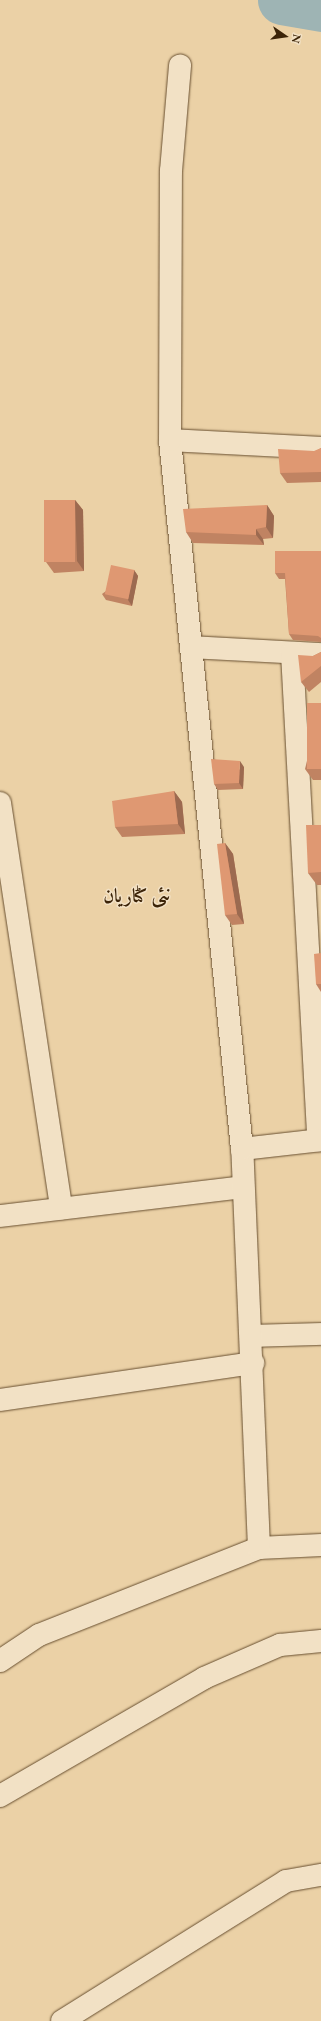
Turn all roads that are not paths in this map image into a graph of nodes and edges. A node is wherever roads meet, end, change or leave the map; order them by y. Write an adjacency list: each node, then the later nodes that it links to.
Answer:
1 (180, 65): 2 (street)
2 (170, 440): 3 (street); 4 (street)
3 (321, 448)
4 (191, 647): 5 (street); 9 (street)
5 (292, 653): 6 (street); 8 (street)
6 (321, 654)
7 (0, 803): 11 (street)
8 (319, 1140): 9 (street)
9 (242, 1149): 10 (street)
10 (242, 1187): 11 (street); 14 (street)
11 (61, 1208): 12 (street)
12 (0, 1216)
13 (321, 1334): 14 (street)
14 (252, 1336): 15 (street)
15 (253, 1363): 16 (street); 18 (street)
16 (0, 1400)
17 (321, 1545): 18 (street)
18 (259, 1548): 20 (street)
19 (321, 1641): 21 (street)
20 (0, 1661)
21 (0, 1796)
22 (321, 1875): 23 (street)
23 (62, 2021)

